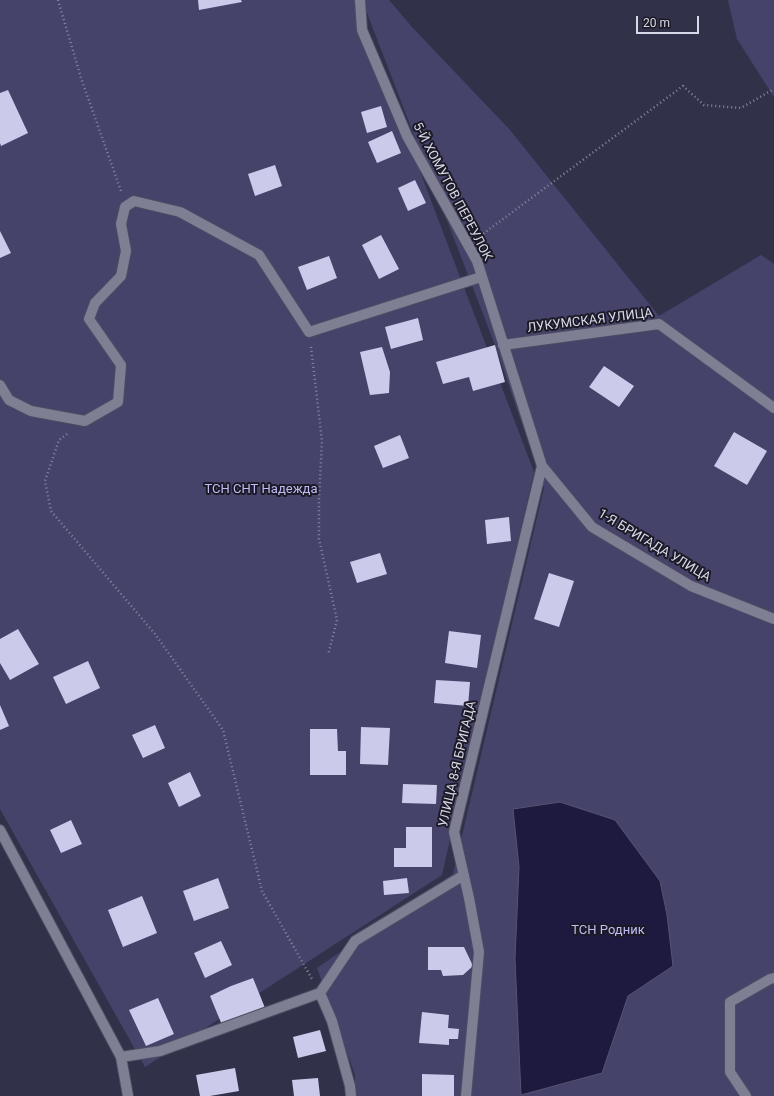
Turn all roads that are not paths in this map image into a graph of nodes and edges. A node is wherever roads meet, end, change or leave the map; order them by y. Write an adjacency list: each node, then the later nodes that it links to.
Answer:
1 (360, 0): 2 (street, 5-Й ХОМУТОВ ПЕРЕУЛОК)
2 (482, 277): 3 (street, 5-Й ХОМУТОВ ПЕРЕУЛОК); 4 (street)
3 (503, 345): 5 (street, ЛУКУМСКАЯ УЛИЦА); 6 (street, 5-Й ХОМУТОВ ПЕРЕУЛОК)
4 (0, 385)
5 (774, 408)
6 (542, 466): 7 (street, 1-Я БРИГАДА УЛИЦА); 9 (street, УЛИЦА 8-Я БРИГАДА)
7 (774, 619)
8 (0, 830): 12 (street)
9 (464, 875): 11 (street); 15 (street, УЛИЦА 8-Я БРИГАДА)
10 (774, 978): 16 (street)
11 (320, 993): 12 (street); 14 (street)
12 (121, 1057): 13 (street)
13 (128, 1096)
14 (351, 1096)
15 (466, 1096)
16 (746, 1096)

